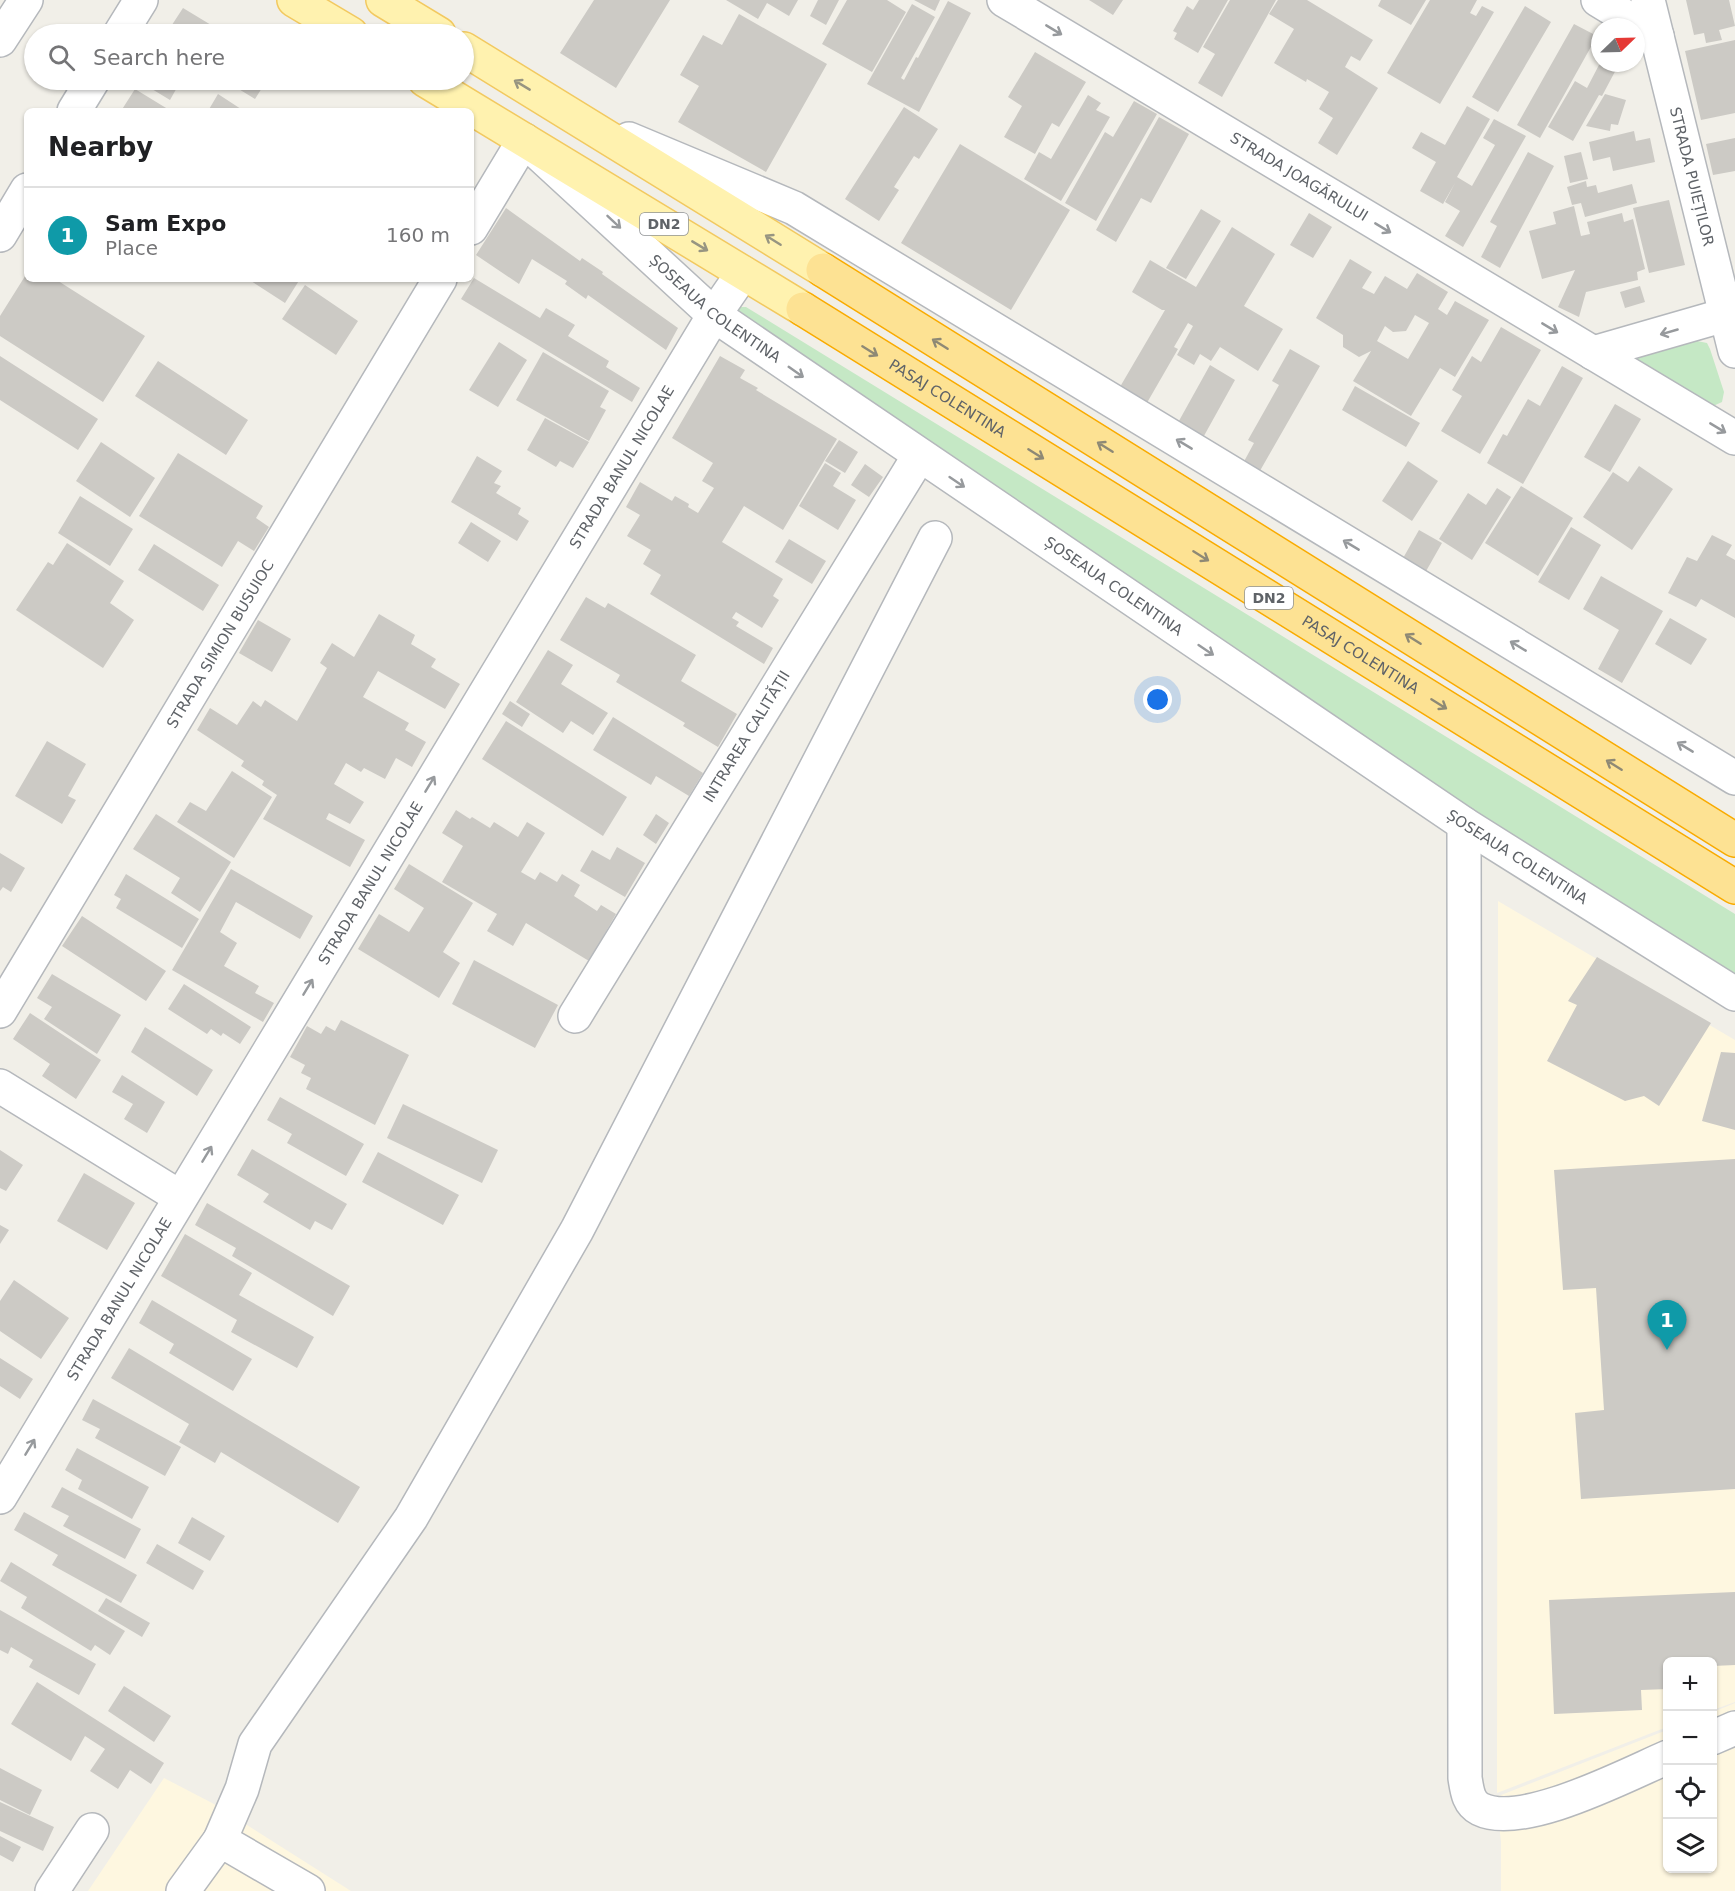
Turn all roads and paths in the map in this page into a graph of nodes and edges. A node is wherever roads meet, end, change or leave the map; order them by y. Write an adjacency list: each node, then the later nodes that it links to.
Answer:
1 (26, 0): 12 (street)
2 (141, 0): 8 (street)
3 (294, 0): 9 (main road)
4 (383, 0): 10 (main road)
5 (1004, 0): 31 (street, STRADA JOAGĂRULUI, one-way to 31)
6 (1599, 0): 11 (street)
7 (1648, 0): 11 (street, STRADA PUIEȚILOR)
8 (126, 24)
9 (334, 24)
10 (423, 24)
11 (1657, 36): 29 (street, STRADA PUIEȚILOR)
12 (0, 40)
13 (474, 55): 19 (main road, DN2, one-way to 13)
14 (87, 90): 16 (street)
15 (442, 90): 17 (main road, ȘOSEAUA COLENTINA / DN2)
16 (76, 108)
17 (471, 108)
18 (474, 110): 20 (main road, ȘOSEAUA COLENTINA / DN2)
19 (572, 115): 24 (main road, DN2, one-way to 19); 35 (street, one-way to 19)
20 (524, 140): 22 (street); 25 (main road, ȘOSEAUA COLENTINA / DN2, one-way to 25); 28 (street, ȘOSEAUA COLENTINA, one-way to 28)
21 (24, 195): 23 (street)
22 (474, 223)
23 (0, 235)
24 (823, 270): 37 (highway, DN2, one-way to 24)
25 (743, 273): 27 (main road, ȘOSEAUA COLENTINA / DN2); 28 (street, STRADA BANUL NICOLAE)
26 (438, 282): 40 (street, STRADA SIMION BUSUIOC)
27 (802, 309): 38 (highway, PASAJ COLENTINA / DN2, one-way to 38)
28 (714, 315): 33 (street, ȘOSEAUA COLENTINA, one-way to 33); 43 (street, STRADA BANUL NICOLAE, one-way to 28)
29 (1725, 315): 30 (street, STRADA PUIEȚILOR); 31 (street, one-way to 31)
30 (1735, 351)
31 (1593, 353): 32 (street, STRADA JOAGĂRULUI, one-way to 32)
32 (1735, 438)
33 (919, 456): 36 (street, ȘOSEAUA COLENTINA, one-way to 36); 41 (street, INTRAREA CALITĂȚII)
34 (935, 538): 49 (street)
35 (1735, 778)
36 (1464, 824): 39 (street, ȘOSEAUA COLENTINA); 47 (street)
37 (1735, 840)
38 (1735, 888)
39 (1735, 994)
40 (0, 1011)
41 (575, 1016)
42 (0, 1086): 43 (street)
43 (180, 1197): 44 (street, STRADA BANUL NICOLAE, one-way to 43)
44 (0, 1497)
45 (1735, 1728): 46 (street)
46 (1717, 1736)
47 (1663, 1759)
48 (92, 1830): 50 (street)
49 (219, 1840): 51 (street); 52 (street)
50 (52, 1891)
51 (183, 1891)
52 (308, 1891)

